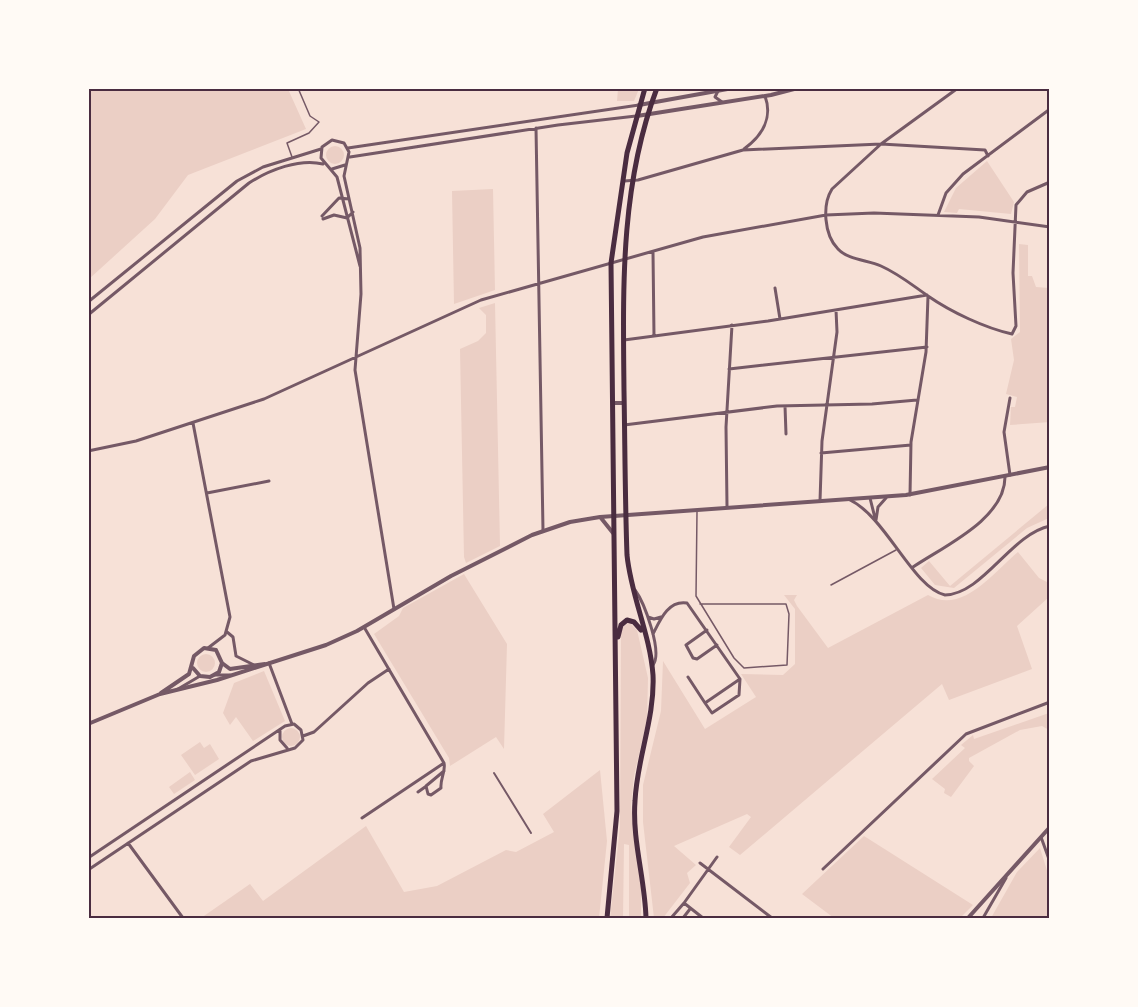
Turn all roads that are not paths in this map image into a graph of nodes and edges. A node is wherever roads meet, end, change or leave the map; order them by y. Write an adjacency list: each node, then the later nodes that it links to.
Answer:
1 (298, 88): 22 (lane)
2 (645, 88): 11 (main road)
3 (657, 88): 10 (main road)
4 (733, 88): 7 (street)
5 (798, 88): 8 (street)
6 (958, 88): 16 (street)
7 (718, 91): 9 (street); 10 (street)
8 (765, 96): 9 (street); 19 (street)
9 (722, 102): 13 (street)
10 (651, 103): 11 (street); 13 (main road)
11 (639, 105): 14 (main road); 17 (street)
12 (1050, 109): 20 (street)
13 (647, 114): 14 (street); 27 (main road)
14 (636, 116): 15 (street); 26 (main road)
15 (536, 128): 21 (street); 43 (street)
16 (881, 144): 19 (street); 20 (street); 32 (street)
17 (348, 148): 18 (street); 21 (street)
18 (321, 149): 22 (street); 23 (street)
19 (743, 150): 27 (street)
20 (988, 156): 33 (street)
21 (350, 157): 24 (street)
22 (292, 158): 38 (street)
23 (323, 164): 25 (street); 41 (street)
24 (346, 164): 25 (street); 30 (street)
25 (330, 169): 29 (street)
26 (621, 180): 27 (street); 40 (main road)
27 (632, 182): 39 (main road)
28 (1050, 182): 35 (street)
29 (343, 197): 30 (street); 34 (street); 34 (street)
30 (349, 199): 31 (street)
31 (353, 212): 34 (street); 42 (street)
32 (825, 215): 33 (street); 37 (street); 45 (street)
33 (938, 215): 35 (street)
34 (348, 216): 42 (street)
35 (1014, 222): 36 (street); 45 (street)
36 (1050, 227)
37 (653, 252): 39 (street); 51 (street)
38 (142, 257): 41 (street); 46 (street)
39 (623, 261): 40 (street); 52 (main road)
40 (611, 263): 43 (street); 59 (main road)
41 (148, 265): 48 (street)
42 (360, 266): 54 (street)
43 (539, 284): 54 (street); 89 (street)
44 (775, 288): 49 (street)
45 (928, 295): 47 (street); 53 (street)
46 (88, 302)
47 (836, 310): 49 (street); 55 (street)
48 (88, 315)
49 (780, 319): 50 (street)
50 (732, 325): 51 (street); 56 (street)
51 (654, 336): 52 (street)
52 (624, 340): 60 (main road)
53 (927, 347): 55 (street); 58 (street)
54 (356, 357): 64 (street); 96 (street)
55 (835, 357): 56 (street); 61 (street)
56 (729, 369): 63 (street)
57 (1010, 398): 73 (street)
58 (917, 400): 61 (street); 67 (street)
59 (613, 403): 60 (street); 71 (main road)
60 (624, 403): 65 (main road)
61 (827, 405): 62 (street); 69 (street)
62 (785, 406): 63 (street); 66 (street)
63 (727, 411): 65 (street); 81 (street)
64 (193, 423): 68 (street); 75 (street)
65 (624, 425): 72 (main road)
66 (786, 434)
67 (911, 445): 69 (street); 76 (street)
68 (89, 451)
69 (821, 453): 80 (street)
70 (1050, 467): 73 (street)
71 (614, 468): 72 (street); 85 (main road)
72 (625, 468): 84 (main road)
73 (1008, 476): 76 (street); 92 (street)
74 (269, 481): 75 (street)
75 (207, 493): 101 (street)
76 (910, 495): 77 (street)
77 (887, 497): 78 (street); 87 (street)
78 (870, 498): 79 (street); 83 (street); 87 (street)
79 (850, 500): 80 (street); 83 (street)
80 (820, 501): 81 (street)
81 (727, 506): 82 (street)
82 (697, 509): 84 (street); 95 (lane)
83 (867, 511): 87 (street)
84 (626, 515): 85 (street); 93 (main road)
85 (614, 516): 86 (street); 90 (main road)
86 (600, 517): 89 (street); 90 (street)
87 (876, 520): 91 (street)
88 (1050, 526): 92 (street)
89 (543, 530): 96 (street)
90 (615, 537): 106 (main road)
91 (899, 549): 92 (street); 94 (lane)
92 (913, 567)
93 (631, 585): 98 (street); 104 (main road)
94 (831, 585)
95 (700, 604): 95 (lane)
96 (394, 609): 99 (street)
97 (663, 616): 98 (street); 100 (street); 102 (street)
98 (648, 617): 102 (street)
99 (364, 627): 108 (street); 112 (street)
100 (707, 630): 103 (street); 103 (street)
101 (227, 632): 105 (street); 110 (street)
102 (653, 634): 111 (street)
103 (717, 645): 117 (street)
104 (648, 646): 106 (main road); 111 (main road)
105 (208, 648): 107 (street); 109 (street)
106 (616, 660): 151 (main road)
107 (222, 663): 110 (street); 114 (street)
108 (269, 663): 110 (street); 113 (street); 123 (street)
109 (192, 664): 115 (street); 119 (street)
110 (256, 665)
111 (652, 666): 152 (main road)
112 (389, 669): 125 (street); 127 (street)
113 (236, 674): 114 (street); 118 (street)
114 (214, 675): 115 (street)
115 (200, 676): 118 (street)
116 (687, 676): 121 (street)
117 (740, 679): 121 (street); 121 (street)
118 (171, 692): 119 (street)
119 (160, 694): 122 (street)
120 (1050, 702): 145 (street)
121 (705, 703)
122 (88, 724)
123 (292, 724): 124 (street); 125 (street)
124 (282, 728): 126 (street); 141 (street)
125 (303, 736): 126 (street)
126 (289, 748): 138 (street)
127 (444, 763): 128 (street); 134 (street)
128 (444, 771): 130 (street); 132 (street)
129 (494, 773): 136 (street)
130 (426, 786): 131 (street); 132 (street)
131 (418, 792)
132 (431, 795): 133 (street)
133 (428, 802)
134 (362, 818)
135 (1050, 827): 137 (street)
136 (531, 833)
137 (1041, 837): 139 (street); 147 (street)
138 (128, 843): 146 (street); 150 (street)
139 (1047, 849): 142 (street)
140 (717, 857): 144 (street)
141 (88, 858)
142 (1050, 862)
143 (700, 863): 144 (street)
144 (708, 869): 148 (street); 156 (street)
145 (823, 869)
146 (88, 870)
147 (1006, 877): 157 (street); 158 (street)
148 (684, 903): 149 (street); 153 (street)
149 (690, 909): 154 (street); 155 (street)
150 (183, 918)
151 (608, 918)
152 (646, 918)
153 (671, 918)
154 (683, 918)
155 (703, 918)
156 (772, 918)
157 (968, 918)
158 (983, 918)

